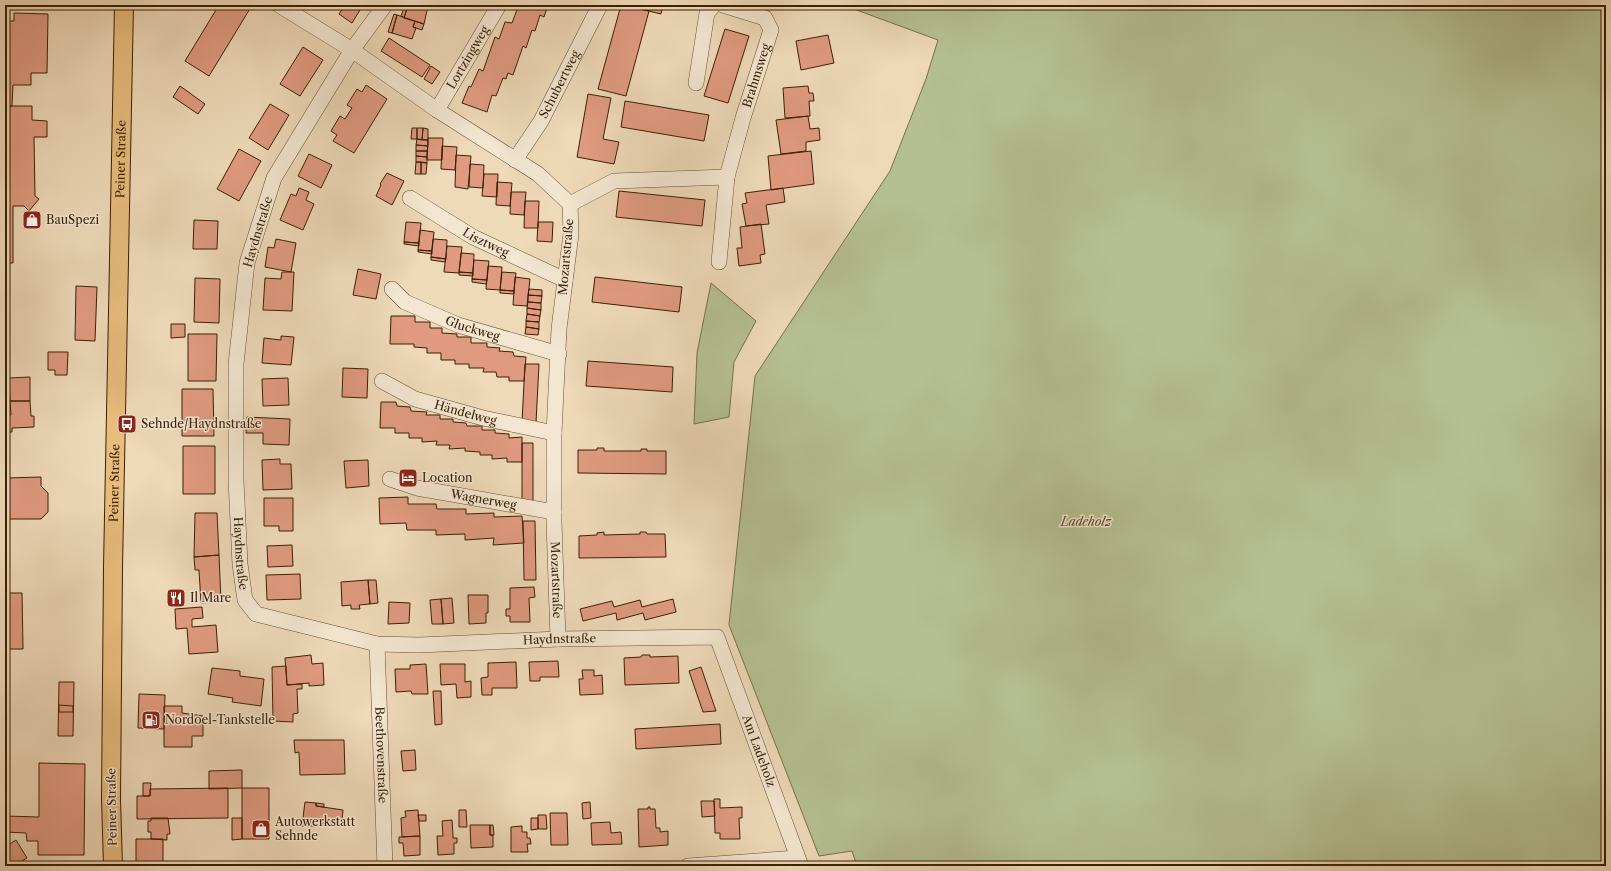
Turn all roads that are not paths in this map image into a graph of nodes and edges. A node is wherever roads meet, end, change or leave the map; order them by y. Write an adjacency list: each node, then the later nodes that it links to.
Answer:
1 (116, 5): 8 (street)
2 (279, 5): 9 (street, Mozartstraße)
3 (385, 5): 9 (street, Haydnstraße)
4 (499, 5): 11 (street, Lortzingweg)
5 (600, 5): 12 (street, Schubertweg)
6 (714, 5): 10 (street)
7 (723, 5): 13 (street, Brahmsweg)
8 (124, 13): 28 (main road, Peiner Straße)
9 (352, 50): 11 (street, Mozartstraße); 26 (street, Haydnstraße)
10 (696, 83)
11 (437, 110): 12 (street, Mozartstraße)
12 (515, 160): 15 (street, Mozartstraße)
13 (727, 177): 15 (street); 16 (street, Brahmsweg)
14 (410, 198): 17 (street, Lisztweg)
15 (570, 204): 17 (street, Mozartstraße)
16 (720, 262)
17 (565, 280): 19 (street, Mozartstraße)
18 (392, 289): 19 (street, Gluckweg)
19 (559, 354): 21 (street, Mozartstraße)
20 (382, 381): 21 (street, Händelweg)
21 (554, 433): 23 (street, Mozartstraße)
22 (390, 479): 23 (street, Wagnerweg)
23 (554, 512): 25 (street, Mozartstraße)
24 (717, 636): 25 (street, Haydnstraße); 27 (street, Am Ladeholz)
25 (558, 639): 26 (street, Haydnstraße)
26 (377, 644): 29 (street, Beethovenstraße)
27 (799, 862): 30 (street)
28 (113, 866)
29 (385, 866)
30 (688, 866)

